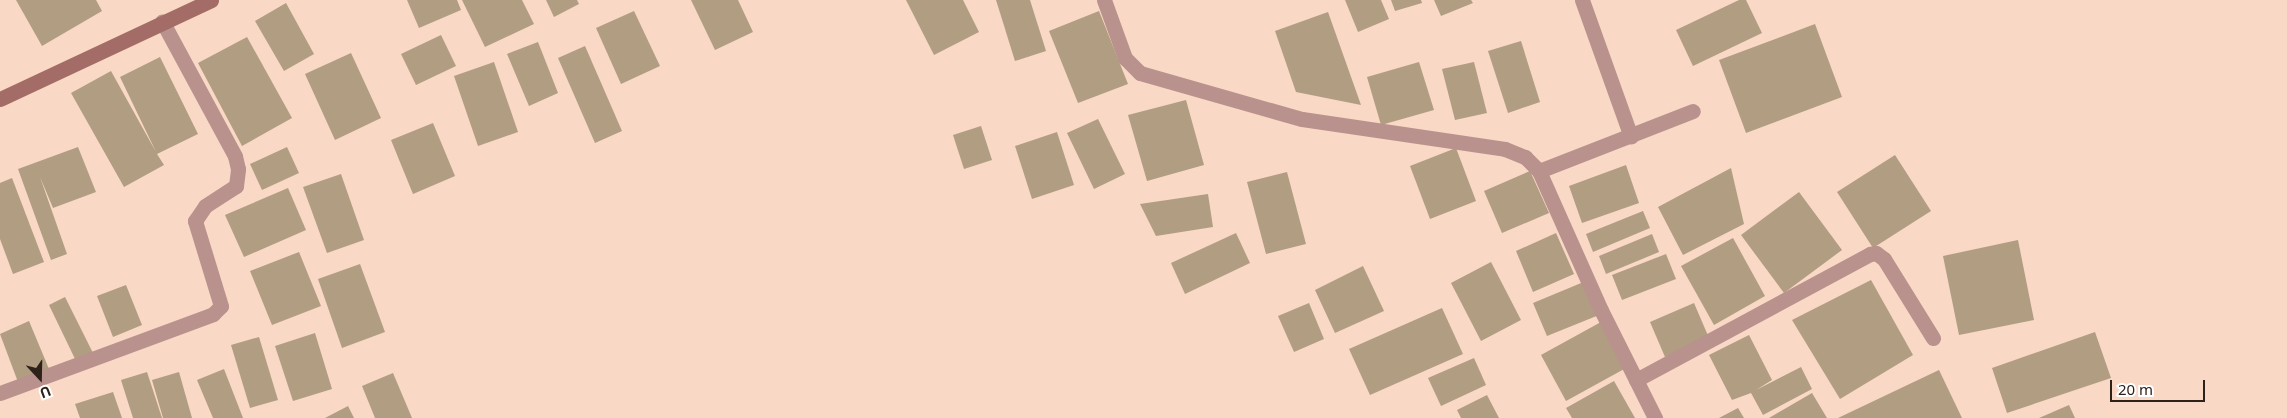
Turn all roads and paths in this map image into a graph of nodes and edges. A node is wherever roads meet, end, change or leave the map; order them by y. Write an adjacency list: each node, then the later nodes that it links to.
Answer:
1 (211, 0): 4 (street)
2 (1104, 0): 8 (street)
3 (1582, 0): 7 (street)
4 (162, 21): 5 (street); 11 (street)
5 (0, 99)
6 (1692, 111): 7 (street)
7 (1630, 137): 8 (street)
8 (1539, 171): 10 (street)
9 (1933, 338): 10 (street)
10 (1636, 380): 12 (street)
11 (0, 393)
12 (1654, 418)

